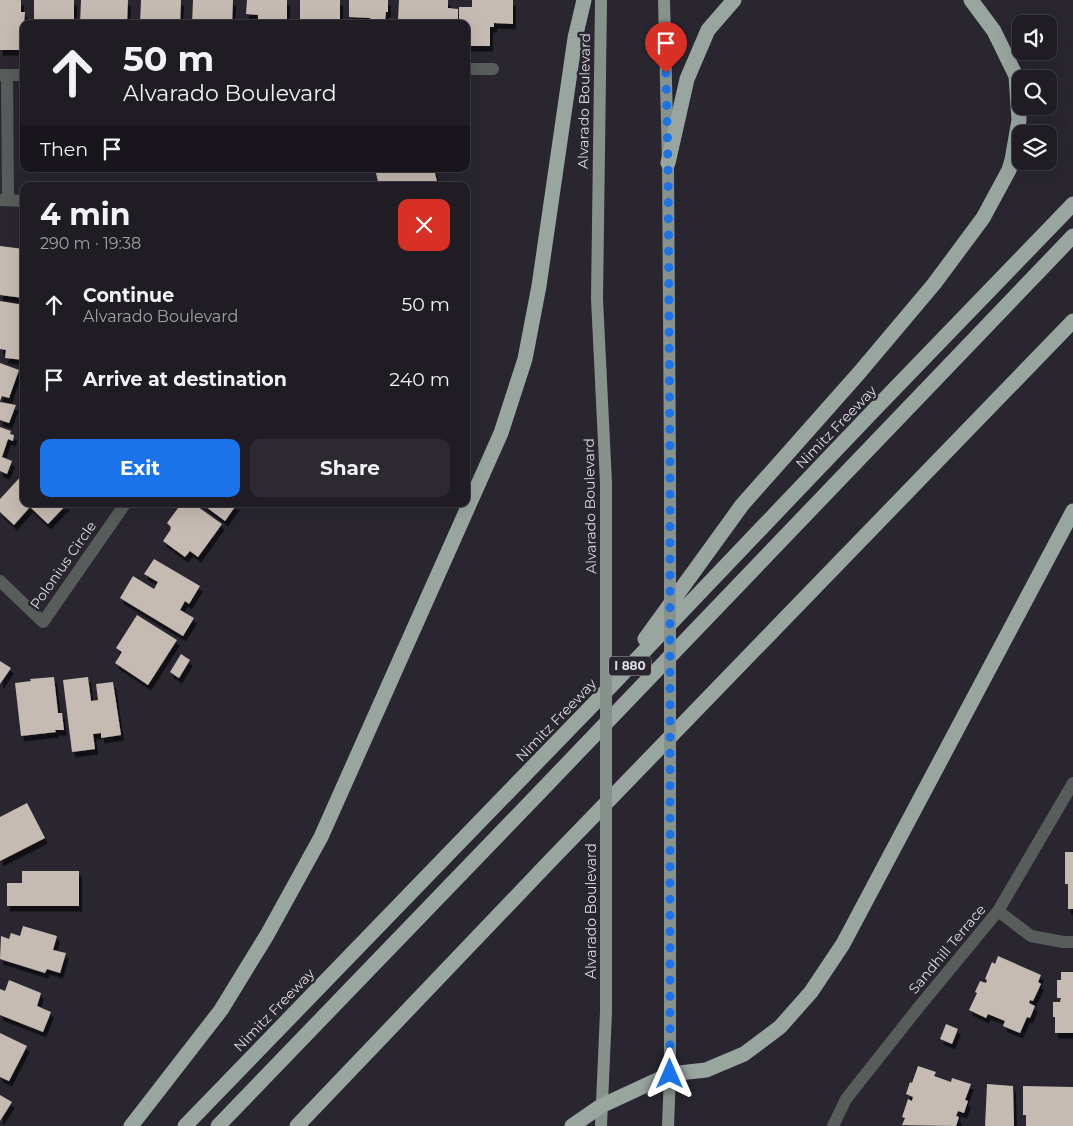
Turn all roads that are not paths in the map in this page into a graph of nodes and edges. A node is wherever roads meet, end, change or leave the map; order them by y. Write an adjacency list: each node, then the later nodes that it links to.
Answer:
1 (584, 0): 16 (highway)
2 (601, 0): 26 (main road, Alvarado Boulevard, bridge)
3 (664, 0): 10 (main road)
4 (734, 0): 10 (highway)
5 (971, 0): 21 (highway)
6 (470, 69): 7 (street)
7 (493, 69)
8 (3, 75): 9 (street); 11 (street)
9 (20, 75)
10 (668, 164): 25 (main road, bridge)
11 (4, 200): 12 (street)
12 (20, 201)
13 (1073, 204): 21 (highway, Nimitz Freeway / I 880)
14 (1073, 236): 29 (highway, I 880)
15 (1073, 321): 30 (highway)
16 (470, 503)
17 (123, 507): 20 (street, Polonius Circle)
18 (468, 507): 27 (highway)
19 (1073, 511): 25 (highway)
20 (0, 581)
21 (611, 686): 28 (highway, Nimitz Freeway / I 880)
22 (1073, 783): 23 (street, Sandhill Terrace)
23 (998, 911): 24 (street); 34 (street, Sandhill Terrace)
24 (1073, 942)
25 (670, 1074): 26 (highway); 33 (main road)
26 (601, 1106): 31 (highway); 32 (main road, Alvarado Boulevard)
27 (131, 1126)
28 (185, 1126)
29 (218, 1126)
30 (297, 1126)
31 (572, 1126)
32 (601, 1126)
33 (668, 1126)
34 (833, 1126)

